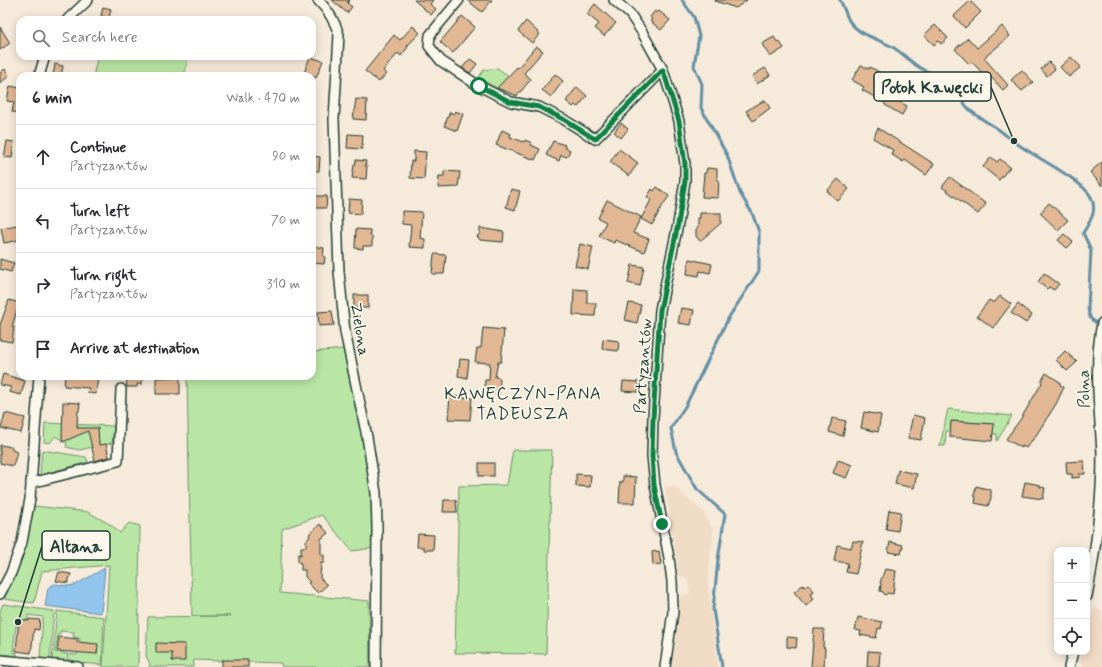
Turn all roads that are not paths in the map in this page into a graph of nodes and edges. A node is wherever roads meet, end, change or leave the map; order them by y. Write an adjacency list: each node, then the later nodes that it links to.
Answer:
1 (88, 0): 5 (street)
2 (318, 0): 18 (street, Zielona)
3 (459, 0): 7 (street)
4 (614, 0): 7 (street, Partyzantów)
5 (71, 16)
6 (44, 60): 8 (street)
7 (663, 70): 19 (street, Partyzantów)
8 (40, 72)
9 (1102, 323): 13 (street, Polna)
10 (39, 380): 12 (street)
11 (121, 389): 12 (street)
12 (31, 484): 14 (street)
13 (1089, 583)
14 (0, 594)
15 (1072, 655): 20 (street)
16 (0, 660): 17 (street)
17 (78, 667)
18 (376, 667)
19 (665, 667)
20 (1069, 667)

